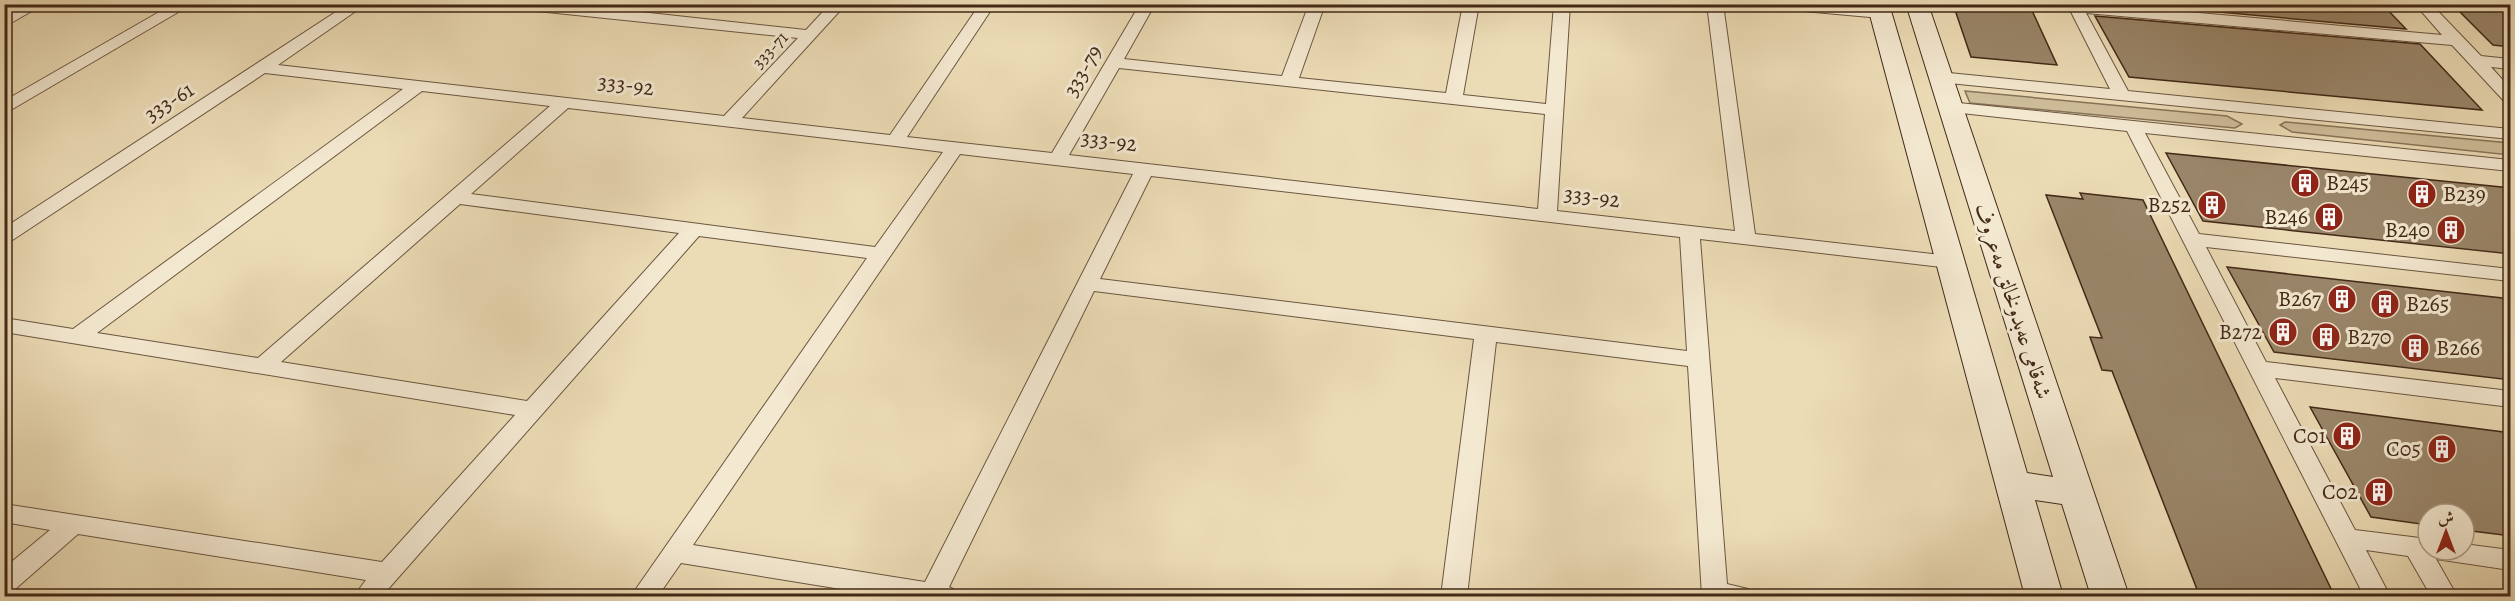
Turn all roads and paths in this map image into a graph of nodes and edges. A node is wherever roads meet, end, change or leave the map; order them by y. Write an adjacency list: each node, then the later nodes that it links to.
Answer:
1 (38, 4): 18 (street)
2 (185, 4): 34 (street)
3 (359, 4): 24 (street, 333-61)
4 (518, 4): 15 (street)
5 (839, 4): 19 (street, 333-71)
6 (988, 4): 40 (street)
7 (1148, 4): 22 (street, 333-79)
8 (1317, 4): 26 (street)
9 (1471, 4): 30 (street)
10 (1562, 4): 35 (street)
11 (1715, 4): 50 (street)
12 (1781, 4): 17 (street)
13 (1917, 4): 25 (main road, شەقامی عەبدولخالق مەعروف)
14 (2422, 4): 20 (street)
15 (526, 5): 19 (street)
16 (2074, 6): 20 (street); 28 (street)
17 (1879, 9): 53 (main road, شەقامی عەبدولخالق مەعروف)
18 (4, 21)
19 (811, 34): 36 (street, 333-71)
20 (2457, 41): 21 (street)
21 (2476, 61): 23 (street); 29 (street)
22 (1114, 63): 26 (street); 42 (street, 333-79)
23 (2511, 64)
24 (263, 68): 27 (street, 333-92); 49 (street, 333-61)
25 (1939, 77): 28 (street); 32 (main road, شەقامی عەبدولخالق مەعروف)
26 (1289, 81): 30 (street)
27 (418, 86): 31 (street, 333-92); 58 (street)
28 (2122, 95): 33 (street)
29 (2511, 97)
30 (1454, 99): 35 (street)
31 (565, 102): 36 (street, 333-92); 45 (street)
32 (1949, 107): 37 (street); 65 (main road, شەقامی عەبدولخالق مەعروف)
33 (2252, 108): 38 (street); 39 (street)
34 (4, 109)
35 (1556, 110): 46 (street)
36 (729, 121): 40 (street, 333-92)
37 (2133, 126): 39 (street); 51 (street)
38 (2511, 134)
39 (2273, 140): 43 (street)
40 (895, 141): 41 (street, 333-92)
41 (955, 147): 42 (street, 333-92); 52 (street)
42 (1058, 159): 44 (street, 333-92)
43 (2511, 165)
44 (1144, 169): 46 (street, 333-92); 55 (street)
45 (455, 198): 47 (street); 60 (street)
46 (1547, 216): 48 (street, 333-92)
47 (694, 229): 52 (street); 63 (street)
48 (1690, 232): 50 (street, 333-92); 59 (street)
49 (4, 237)
50 (1746, 239): 53 (street, 333-92)
51 (2190, 239): 54 (street); 61 (street)
52 (881, 254): 70 (street)
53 (1950, 262): 64 (main road, شەقامی عەبدولخالق مەعروف)
54 (2511, 275)
55 (1088, 284): 57 (street); 77 (street)
56 (4, 325): 58 (street)
57 (1486, 333): 59 (street); 80 (street)
58 (78, 336): 60 (street)
59 (1699, 360): 76 (street)
60 (263, 366): 63 (street)
61 (2258, 368): 62 (street); 68 (street)
62 (2511, 399)
63 (534, 410): 74 (street)
64 (2012, 484): 65 (main road); 81 (main road, شەقامی عەبدولخالق مەعروف)
65 (2076, 493): 82 (main road, شەقامی عەبدولخالق مەعروف)
66 (4, 513): 67 (street)
67 (73, 524): 74 (street); 75 (street)
68 (2346, 538): 69 (street); 83 (street)
69 (2416, 547)
70 (675, 552): 77 (street); 79 (street)
71 (2476, 555): 72 (street)
72 (2511, 560)
73 (2432, 562): 84 (street)
74 (388, 573): 78 (street)
75 (4, 584)
76 (1723, 595)
77 (938, 596)
78 (367, 597)
79 (644, 597)
80 (1454, 597)
81 (2044, 597)
82 (2110, 597)
83 (2377, 597)
84 (2444, 597)

